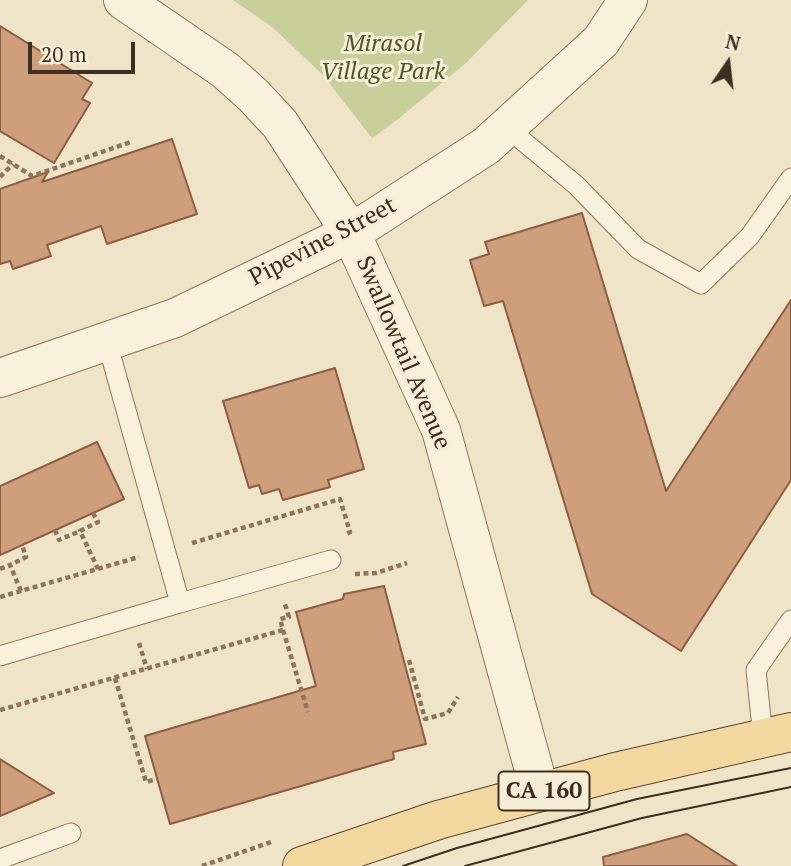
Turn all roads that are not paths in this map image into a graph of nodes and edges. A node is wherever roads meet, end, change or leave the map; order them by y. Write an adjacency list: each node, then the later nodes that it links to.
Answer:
1 (123, 0): 5 (street, Swallowtail Avenue)
2 (628, 0): 3 (street, Pipevine Street)
3 (507, 128): 4 (lane); 5 (street, Pipevine Street)
4 (791, 178)
5 (351, 233): 6 (street, Pipevine Street); 13 (street, Swallowtail Avenue)
6 (107, 342): 7 (street, Pipevine Street); 9 (lane)
7 (0, 378)
8 (331, 560): 9 (lane)
9 (180, 603): 11 (lane)
10 (791, 620): 12 (lane)
11 (0, 656)
12 (777, 735): 13 (main road, CA 160)
13 (540, 792): 16 (main road, CA 160)
14 (71, 833): 15 (lane)
15 (0, 859)
16 (302, 866)

